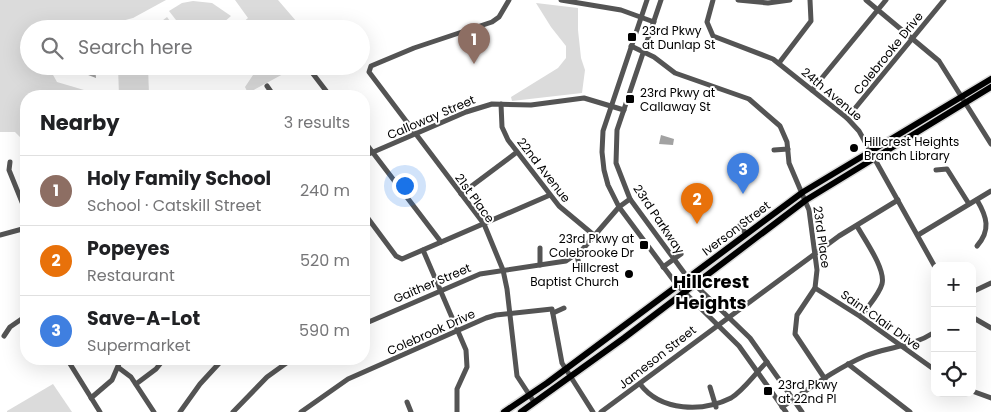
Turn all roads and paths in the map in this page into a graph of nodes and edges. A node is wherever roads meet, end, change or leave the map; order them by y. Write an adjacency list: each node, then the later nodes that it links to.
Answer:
1 (509, 0): 32 (street, 21st Place)
2 (561, 0): 12 (street)
3 (647, 0): 14 (street, 23rd Parkway)
4 (661, 0): 15 (street, 23rd Parkway)
5 (713, 0): 19 (street, 24th Avenue)
6 (738, 0): 7 (street)
7 (790, 0)
8 (810, 0): 19 (street)
9 (866, 0): 13 (street)
10 (886, 0): 13 (street)
11 (944, 0): 16 (street, Colebrooke Drive)
12 (597, 3): 14 (street)
13 (878, 10): 16 (street); 26 (street)
14 (641, 17): 15 (street); 17 (street, 23rd Parkway)
15 (654, 22): 18 (street, 23rd Parkway)
16 (913, 38): 27 (street); 31 (street, Colebrooke Drive)
17 (631, 46): 18 (street, 23rd Place); 29 (street, 23rd Parkway)
18 (644, 51): 30 (street, 23rd Parkway); 34 (street, 23rd Place)
19 (779, 63): 26 (street, 24th Avenue)
20 (314, 75): 25 (street)
21 (991, 79): 27 (main road, Iverson Street)
22 (267, 86): 24 (street)
23 (991, 87): 27 (main road, Iverson Street)
24 (270, 90)
25 (325, 90)
26 (812, 90): 31 (street, 24th Avenue)
27 (964, 99): 33 (street); 37 (main road, Iverson Street); 40 (main road, Iverson Street)
28 (501, 104): 29 (street, Calloway Street); 32 (street, Calloway Street); 39 (street, 22nd Avenue)
29 (611, 106): 30 (street, Calloway Street); 53 (street, 23rd Parkway)
30 (624, 110): 48 (street, 23rd Parkway)
31 (847, 118): 37 (street, 24th Avenue)
32 (414, 134): 38 (street, Calloway Street); 45 (street, 21st Place)
33 (990, 141)
34 (788, 148): 36 (street); 44 (street, 23rd Place)
35 (370, 149): 38 (street)
36 (774, 150)
37 (871, 151): 40 (street, 24th Avenue); 44 (main road, Iverson Street)
38 (372, 152): 65 (street)
39 (517, 152): 45 (street); 46 (street, 22nd Avenue)
40 (875, 157): 49 (main road, Iverson Street); 50 (street, 24th Avenue)
41 (10, 162): 47 (street)
42 (936, 170): 52 (street)
43 (991, 191): 51 (street)
44 (803, 192): 49 (street, 23rd Place); 60 (main road, Iverson Street)
45 (461, 194): 55 (street, 21st Place)
46 (550, 195): 55 (street); 63 (street, 22nd Avenue)
47 (20, 197)
48 (630, 199): 53 (street, Gaither Street); 59 (street, 23rd Parkway)
49 (806, 200): 71 (street, 23rd Place); 82 (main road, Iverson Street)
50 (898, 200): 57 (street, Jameson Street); 62 (street, 24th Avenue)
51 (977, 200): 52 (street); 67 (street)
52 (969, 204): 62 (street)
53 (619, 207): 63 (street, Gaither Street); 64 (street, 23rd Parkway)
54 (370, 221): 69 (street)
55 (484, 224): 65 (street); 79 (street, 21st Place)
56 (740, 225): 60 (street)
57 (857, 226): 71 (street, Jameson Street); 92 (street)
58 (20, 230): 61 (street)
59 (653, 232): 64 (street); 66 (street, 23rd Parkway)
60 (746, 234): 80 (main road, Iverson Street)
61 (0, 235)
62 (918, 235): 75 (street, 24th Avenue)
63 (595, 236): 73 (street, Gaither Street)
64 (643, 240): 70 (street, 23rd Parkway)
65 (441, 242): 69 (street)
66 (660, 242): 70 (street); 74 (street, 23rd Parkway)
67 (977, 246)
68 (540, 248): 76 (street)
69 (423, 250): 85 (street)
70 (651, 250): 78 (street, 23rd Parkway)
71 (816, 253): 84 (street, 23rd Place); 91 (street, Jameson Street)
72 (681, 254): 74 (street)
73 (577, 255): 76 (street, Gaither Street); 77 (street)
74 (673, 259): 78 (street); 80 (street, 23rd Parkway)
75 (932, 262)
76 (540, 265): 79 (street, Gaither Street)
77 (579, 265)
78 (663, 267): 83 (street, 23rd Parkway)
79 (502, 270): 85 (street, Gaither Street); 90 (street, 21st Place)
80 (688, 278): 82 (street, 23rd Parkway); 83 (main road, Iverson Street)
81 (991, 283): 86 (street)
82 (694, 284): 87 (main road, Iverson Street); 91 (street, 23rd Parkway)
83 (677, 285): 87 (street, 23rd Parkway); 111 (main road, Iverson Street)
84 (815, 288): 92 (street, Saint Clair Drive); 114 (street)
85 (441, 290): 95 (street, Gaither Street); 98 (street)
86 (976, 290)
87 (684, 292): 96 (street, 23rd Parkway); 113 (main road, Iverson Street)
88 (564, 308): 89 (street)
89 (553, 311): 90 (street, Colebrook Drive); 111 (street)
90 (510, 313): 98 (street, Colebrook Drive); 119 (street, 21st Place)
91 (730, 317): 96 (street, Jameson Street); 102 (street, 23rd Parkway)
92 (860, 317): 101 (street, Saint Clair Drive)
93 (976, 319): 97 (street)
94 (20, 320): 100 (street)
95 (370, 321)
96 (718, 325): 112 (street, 23rd Parkway); 116 (street, Jameson Street)
97 (991, 328)
98 (459, 331): 131 (street, Colebrook Drive); 133 (street)
99 (931, 334): 101 (street)
100 (4, 336)
101 (902, 348): 103 (street); 109 (street, Saint Clair Drive)
102 (767, 362): 112 (street); 122 (street, 23rd Parkway)
103 (848, 364): 114 (street); 139 (street)
104 (71, 365): 120 (street)
105 (119, 365): 110 (street)
106 (158, 365): 115 (street)
107 (217, 365): 129 (street)
108 (284, 365): 130 (street)
109 (931, 367)
110 (118, 368): 115 (street); 120 (street)
111 (564, 369): 113 (street); 119 (main road, Iverson Street)
112 (757, 371): 125 (street); 126 (street, 23rd Parkway)
113 (570, 378): 124 (main road, Iverson Street); 136 (street)
114 (825, 378): 122 (street)
115 (136, 384): 128 (street)
116 (640, 384): 125 (street); 137 (street, Jameson Street)
117 (710, 387): 125 (street)
118 (976, 392): 121 (street)
119 (529, 396): 124 (street, 21st Place); 134 (main road, Iverson Street)
120 (91, 398): 127 (street)
121 (991, 398)
122 (794, 400): 126 (street); 138 (street, 23rd Parkway)
123 (407, 402): 132 (street)
124 (534, 402): 135 (main road, Iverson Street)
125 (716, 407)
126 (784, 410)
127 (100, 412)
128 (154, 412)
129 (180, 412)
130 (233, 412)
131 (301, 412)
132 (411, 412)
133 (457, 412)
134 (504, 412)
135 (521, 412)
136 (593, 412)
137 (602, 412)
138 (802, 412)
139 (910, 412)

